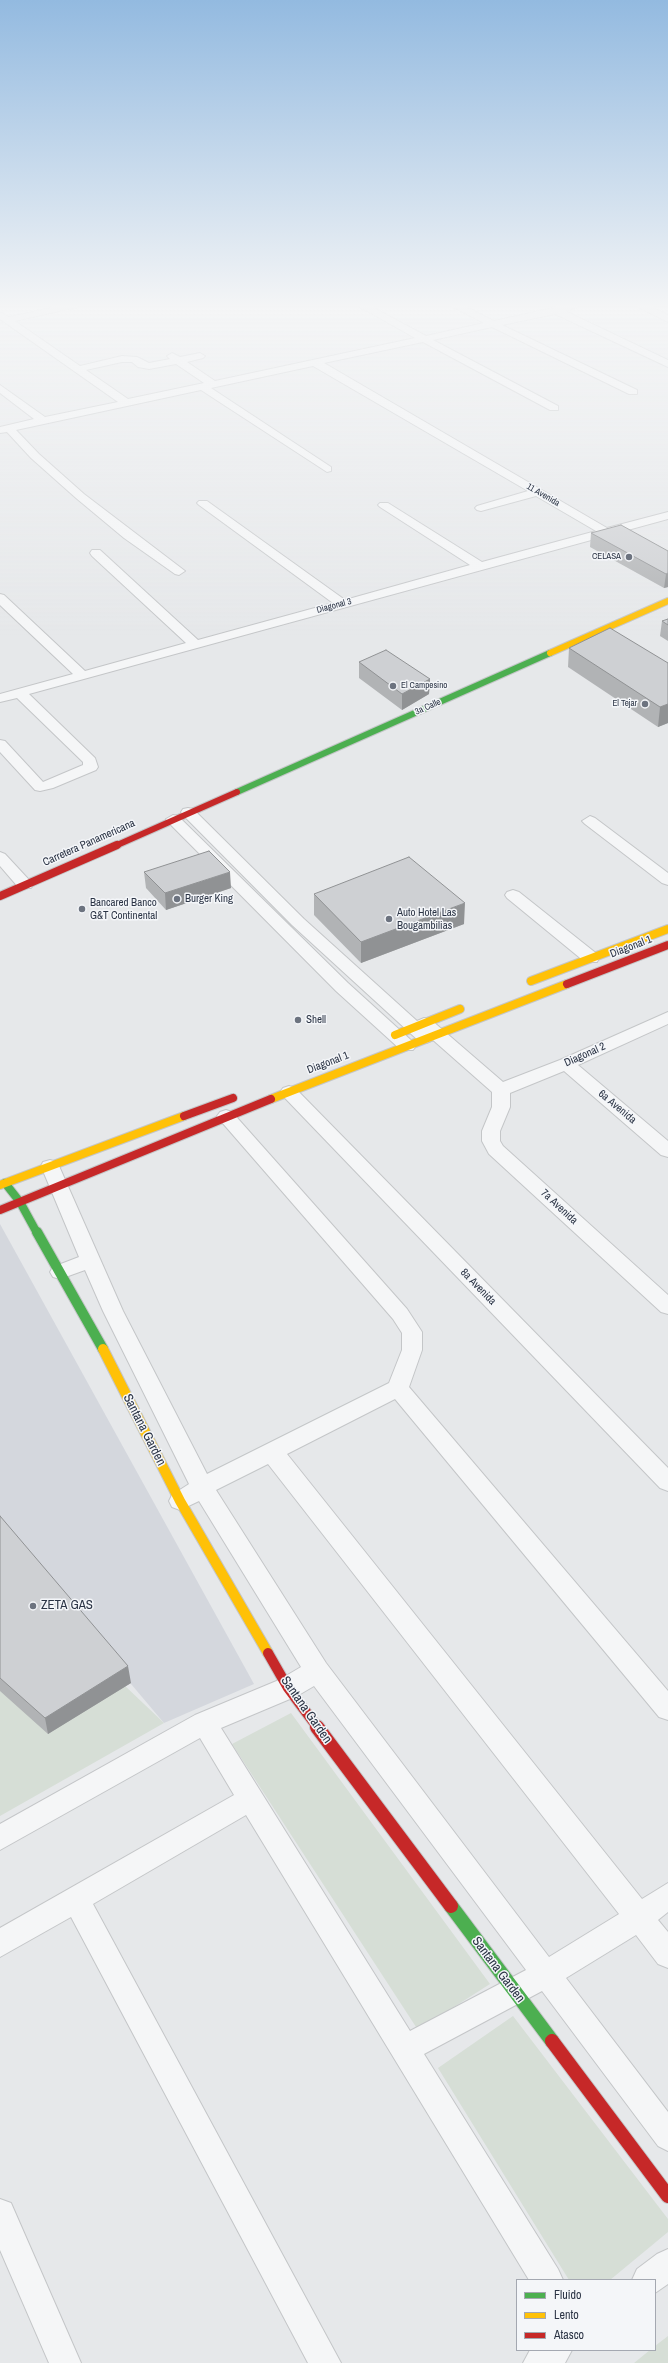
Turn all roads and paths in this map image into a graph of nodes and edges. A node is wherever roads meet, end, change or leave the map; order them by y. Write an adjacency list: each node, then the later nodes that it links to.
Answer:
1 (37, 417): 5 (street)
2 (60, 417): 5 (street)
3 (249, 417): 7 (street)
4 (409, 417): 8 (street, 11 Avenida)
5 (42, 421): 6 (street)
6 (5, 429): 16 (street)
7 (327, 469)
8 (538, 492): 11 (street); 13 (street, 11 Avenida)
9 (203, 503): 19 (street)
10 (384, 505): 15 (street)
11 (481, 508)
12 (668, 515): 13 (street, Diagonal 3)
13 (606, 532): 15 (street, Diagonal 3)
14 (96, 553): 20 (street)
15 (479, 566): 19 (street, Diagonal 3)
16 (179, 571)
17 (0, 598): 21 (street)
18 (668, 601): 25 (main road, 3a Calle)
19 (343, 604): 20 (street, Diagonal 3)
20 (195, 644): 21 (street, Diagonal 3)
21 (82, 675): 22 (street, Diagonal 3)
22 (20, 693): 23 (street, Diagonal 3); 24 (street)
23 (0, 698)
24 (0, 744)
25 (188, 812): 26 (main road, Carretera Panamericana); 29 (street)
26 (173, 819): 30 (street); 32 (main road, Carretera Panamericana)
27 (590, 821): 31 (street)
28 (0, 857): 32 (street)
29 (243, 867): 30 (street); 41 (street)
30 (227, 872): 42 (street)
31 (668, 880)
32 (25, 884): 34 (main road, Carretera Panamericana)
33 (512, 895): 37 (street)
34 (0, 896)
35 (668, 929): 37 (main road, Diagonal 1)
36 (668, 945): 41 (main road, Diagonal 1)
37 (591, 958): 38 (main road, Diagonal 1)
38 (520, 986)
39 (471, 1005): 41 (main road, Diagonal 1)
40 (668, 1017): 43 (street, Diagonal 2)
41 (425, 1031): 42 (main road, Diagonal 1); 42 (main road, Diagonal 1); 44 (street)
42 (395, 1040): 45 (main road, Diagonal 1)
43 (566, 1064): 44 (street, Diagonal 2); 48 (street, 6a Avenida)
44 (501, 1090): 56 (street, 7a Avenida)
45 (289, 1092): 47 (main road, Diagonal 1); 59 (street, 8a Avenida)
46 (244, 1094): 49 (main road)
47 (226, 1116): 51 (main road, Diagonal 1); 57 (street)
48 (668, 1151)
49 (50, 1166): 50 (main road); 51 (street)
50 (3, 1184): 52 (main road, Santana Garden)
51 (59, 1186): 52 (main road, Diagonal 1); 54 (street)
52 (20, 1202): 53 (main road, Diagonal 1); 55 (main road, Santana Garden)
53 (0, 1210)
54 (91, 1260): 55 (street); 60 (street)
55 (60, 1272): 61 (main road, Santana Garden)
56 (668, 1307)
57 (398, 1388): 58 (street); 64 (street)
58 (272, 1452): 60 (street); 70 (street)
59 (668, 1482)
60 (202, 1487): 61 (street); 62 (street)
61 (180, 1501): 63 (main road, Santana Garden)
62 (318, 1671): 63 (street); 73 (street)
63 (288, 1688): 65 (street); 74 (main road, Santana Garden)
64 (668, 1709)
65 (204, 1724): 66 (street); 67 (street)
66 (250, 1798): 69 (street); 75 (street)
67 (0, 1838)
68 (668, 1896): 70 (street)
69 (76, 1899): 71 (street); 84 (street)
70 (639, 1917): 72 (street); 73 (street)
71 (0, 1943)
72 (668, 1954)
73 (545, 1975): 74 (street); 76 (street)
74 (513, 1990): 75 (street); 77 (main road, Santana Garden)
75 (404, 2049): 80 (street)
76 (668, 2136)
77 (668, 2196)
78 (0, 2214): 83 (street)
79 (668, 2265): 81 (street)
80 (546, 2279)
81 (649, 2279)
82 (555, 2351): 85 (street)
83 (65, 2363)
84 (325, 2363)
85 (539, 2363)

